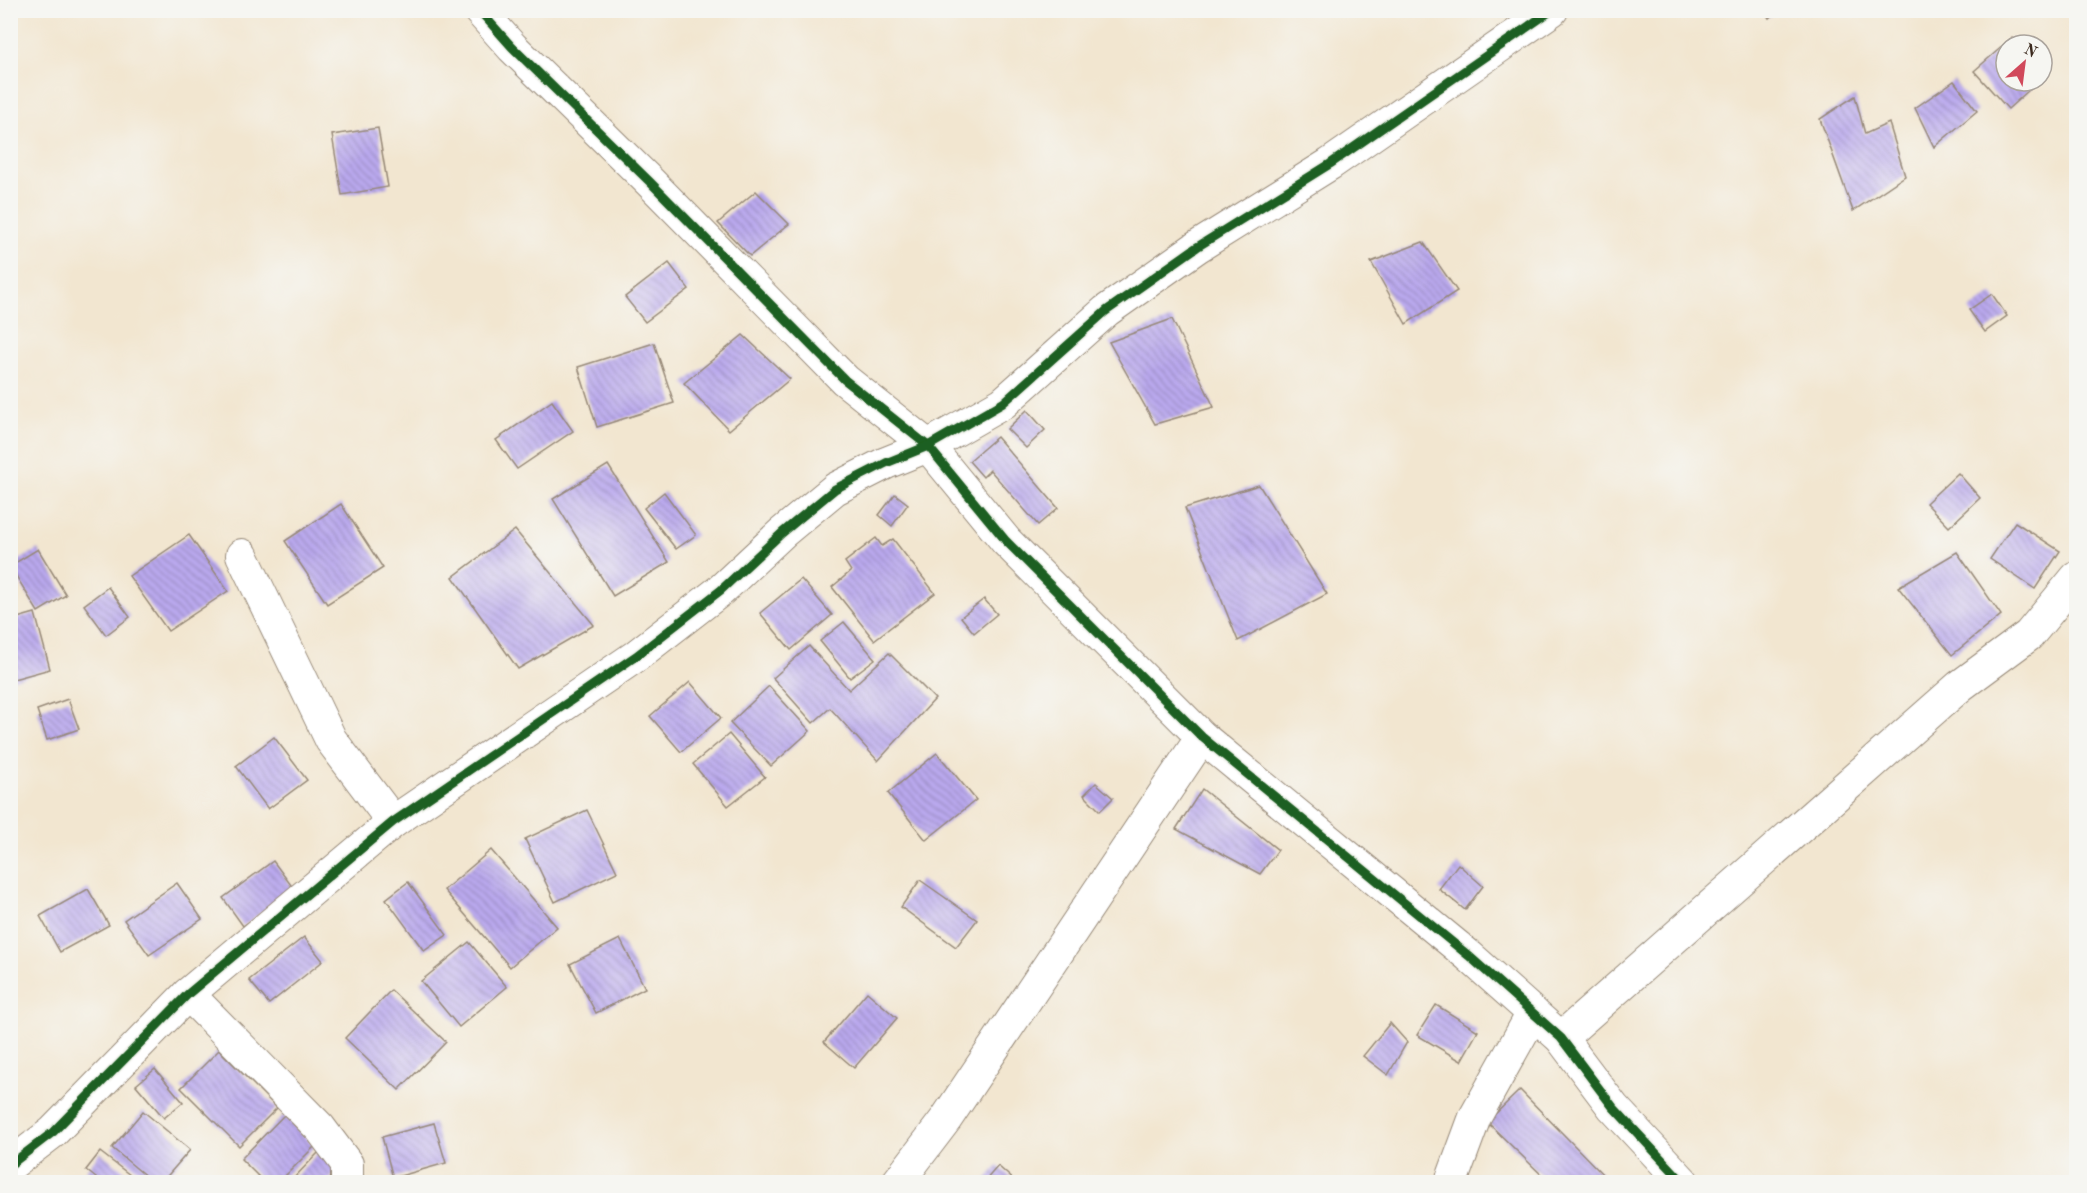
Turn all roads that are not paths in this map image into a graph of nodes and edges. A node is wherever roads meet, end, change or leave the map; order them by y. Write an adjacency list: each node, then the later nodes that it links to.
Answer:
1 (478, 10): 3 (street)
2 (1552, 10): 3 (street)
3 (928, 446): 6 (street); 7 (street)
4 (242, 555): 7 (street)
5 (2076, 578): 10 (street)
6 (1202, 737): 9 (street); 13 (street)
7 (393, 822): 8 (street)
8 (188, 994): 11 (street); 12 (street)
9 (1533, 1013): 10 (street); 14 (street)
10 (1562, 1038): 15 (street)
11 (10, 1165)
12 (347, 1182)
13 (898, 1182)
14 (1451, 1182)
15 (1683, 1182)

